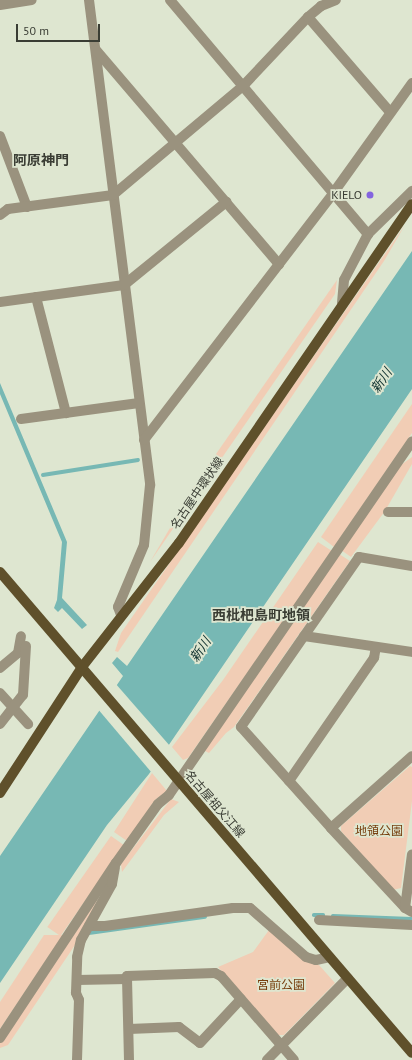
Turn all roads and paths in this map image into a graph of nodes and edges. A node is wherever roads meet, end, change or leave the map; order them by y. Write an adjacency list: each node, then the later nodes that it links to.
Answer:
1 (32, 0): 6 (street)
2 (89, 0): 8 (street)
3 (170, 0): 10 (street)
4 (336, 0): 5 (street)
5 (321, 3): 7 (street)
6 (0, 5)
7 (308, 17): 10 (street); 11 (street)
8 (96, 50): 13 (street); 16 (street)
9 (412, 83): 11 (street)
10 (242, 86): 13 (street); 15 (street)
11 (390, 112): 15 (street)
12 (0, 136): 19 (street)
13 (175, 144): 16 (street); 17 (street)
14 (412, 191): 21 (street)
15 (334, 192): 21 (street); 22 (street)
16 (113, 196): 19 (street); 23 (street)
17 (226, 202): 22 (street); 23 (street)
18 (412, 204): 26 (main road, 名古屋中環状線)
19 (27, 207): 20 (street)
20 (0, 215)
21 (368, 234): 26 (street)
22 (279, 264): 30 (street)
23 (124, 285): 24 (street); 27 (street)
24 (36, 297): 25 (street); 28 (street)
25 (0, 302)
26 (342, 303): 38 (main road, 名古屋中環状線)
27 (139, 403): 28 (street); 30 (street)
28 (66, 413): 29 (street)
29 (22, 419)
30 (144, 440): 38 (street)
31 (412, 441): 33 (street)
32 (412, 454): 33 (street)
33 (397, 463): 51 (street)
34 (388, 512): 35 (street)
35 (412, 512)
36 (412, 566): 40 (street)
37 (0, 572): 44 (main road, 名古屋祖父江線)
38 (122, 616): 44 (main road, 名古屋中環状線)
39 (21, 636): 45 (street)
40 (304, 636): 42 (street); 52 (street)
41 (26, 646): 47 (street)
42 (376, 646): 43 (street); 52 (street)
43 (412, 652)
44 (82, 667): 51 (main road, 名古屋祖父江線); 53 (main road, 名古屋中環状線)
45 (0, 668)
46 (0, 693): 47 (street)
47 (12, 706): 48 (street); 49 (street)
48 (0, 724)
49 (28, 724)
50 (412, 756): 54 (street)
51 (177, 780): 56 (street); 61 (main road, 名古屋祖父江線)
52 (289, 781): 54 (street)
53 (0, 793)
54 (331, 828): 57 (street)
55 (412, 854): 57 (street)
56 (116, 863): 60 (street); 67 (street)
57 (408, 910)
58 (319, 920): 59 (street)
59 (412, 925)
60 (89, 926): 61 (street); 64 (street)
61 (330, 957): 62 (main road, 名古屋祖父江線)
62 (348, 978): 68 (street); 69 (main road, 名古屋祖父江線)
63 (127, 979): 64 (street); 65 (street); 66 (street)
64 (77, 980): 70 (street)
65 (241, 999): 66 (street); 68 (street)
66 (129, 1029): 71 (street)
67 (0, 1038)
68 (281, 1046): 72 (street); 73 (street)
69 (412, 1053)
70 (77, 1060)
71 (129, 1060)
72 (267, 1060)
73 (294, 1060)

